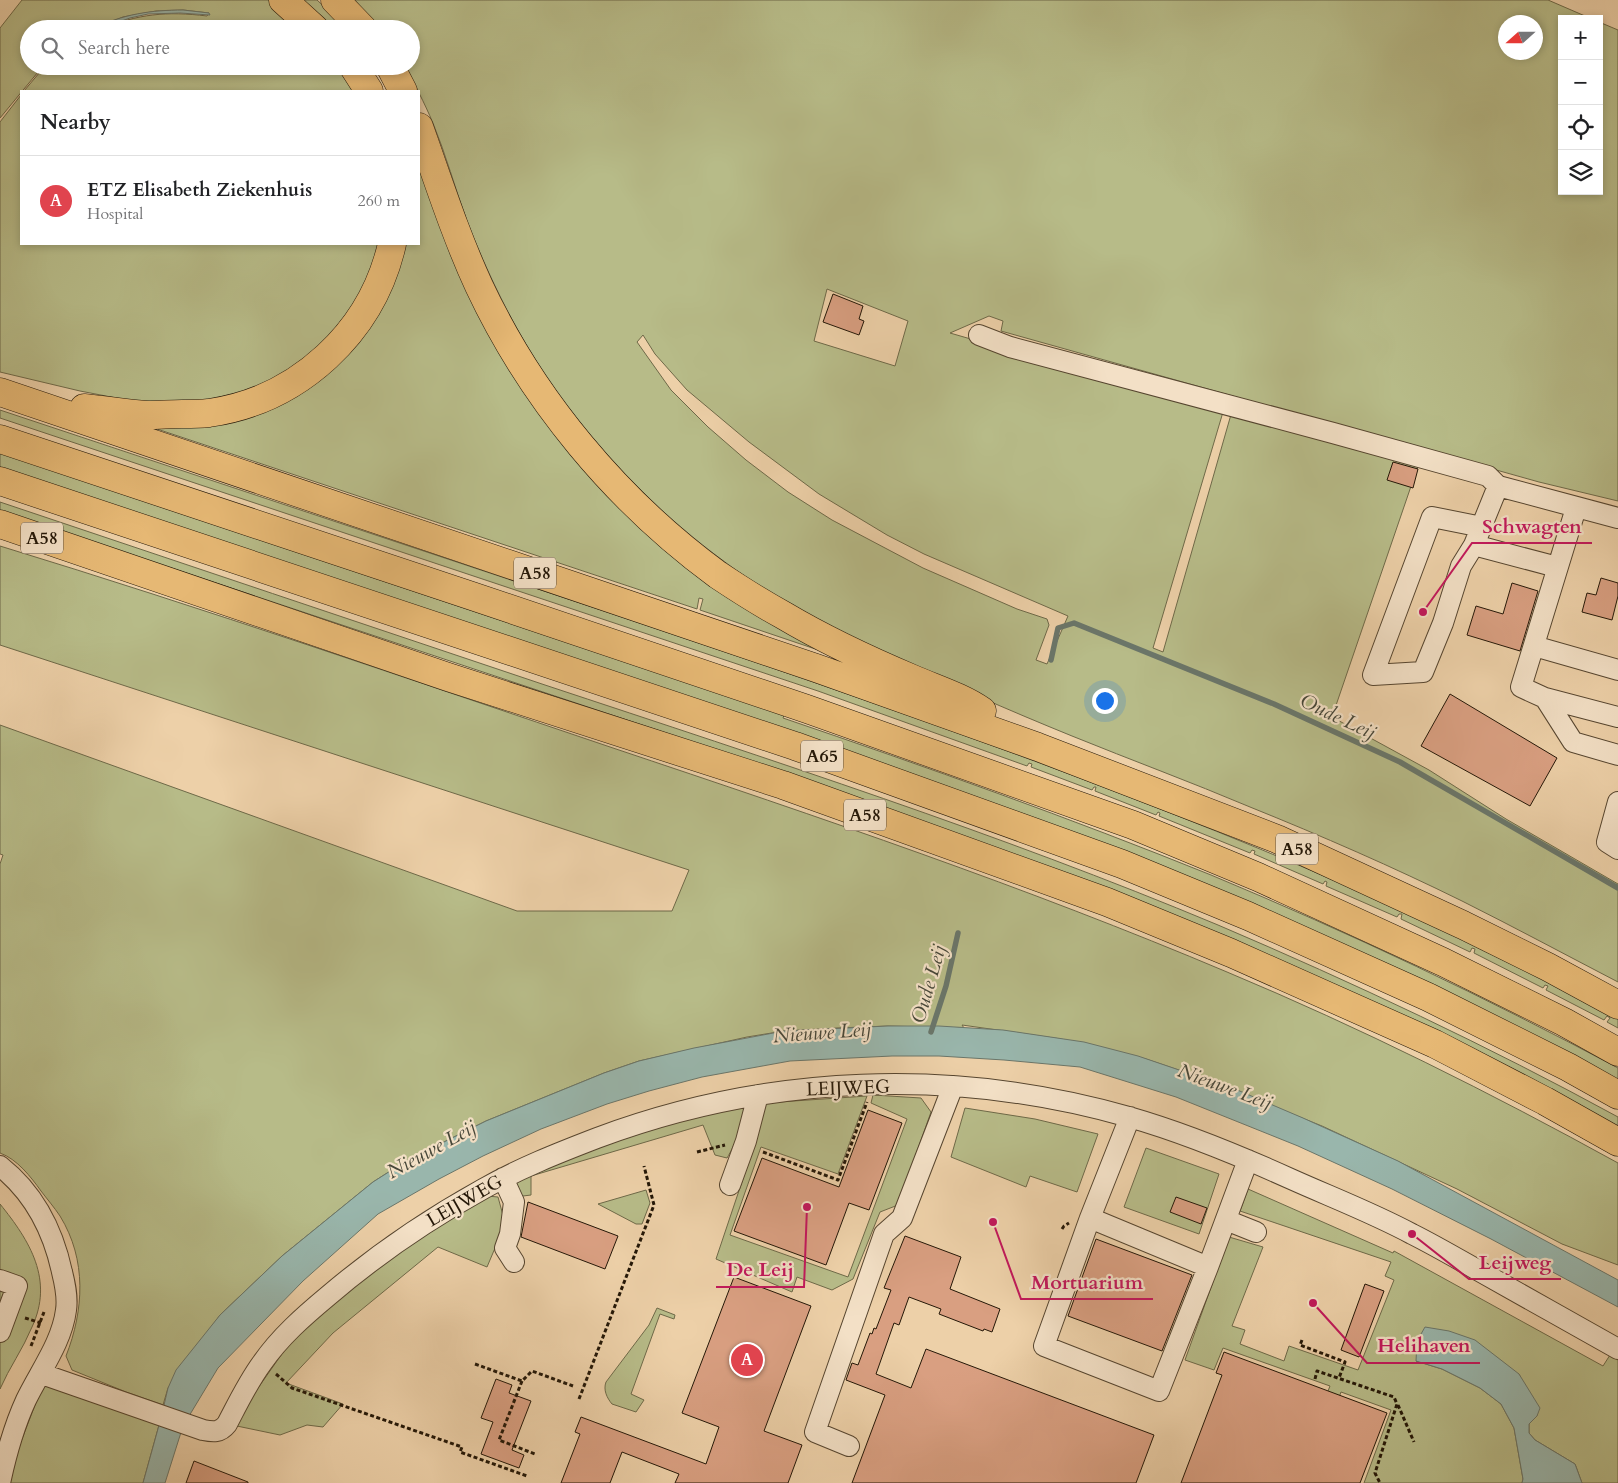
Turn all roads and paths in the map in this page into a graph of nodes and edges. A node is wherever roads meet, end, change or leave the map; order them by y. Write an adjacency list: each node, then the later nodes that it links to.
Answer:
1 (283, 0): 3 (highway)
2 (335, 0): 4 (highway)
3 (305, 20)
4 (354, 20)
5 (359, 75): 7 (highway)
6 (395, 75): 8 (highway)
7 (368, 90)
8 (402, 90)
9 (420, 130): 26 (highway, A58)
10 (392, 245): 13 (highway, A58)
11 (979, 335): 16 (street)
12 (0, 392): 13 (highway, A58)
13 (31, 402): 26 (highway, A58)
14 (0, 439): 31 (highway, A65)
15 (0, 481): 34 (highway, A65)
16 (1498, 486): 17 (street); 20 (street)
17 (1576, 508): 18 (street); 21 (street)
18 (1618, 518)
19 (0, 524): 38 (highway, A58)
20 (1478, 536): 20 (street); 21 (street)
21 (1557, 567): 22 (street)
22 (1534, 646): 23 (street); 24 (street)
23 (1618, 670)
24 (1545, 698): 25 (street); 27 (street)
25 (1618, 716)
26 (1038, 747): 30 (highway, A58)
27 (1618, 755)
28 (1618, 802): 29 (street)
29 (1618, 849)
30 (1618, 1005)
31 (1618, 1052)
32 (953, 1086): 33 (street, LEIJWEG); 36 (street, LEIJWEG); 63 (street)
33 (758, 1095): 37 (street); 42 (street, LEIJWEG)
34 (1618, 1095)
35 (866, 1105): 37 (path)
36 (1130, 1117): 39 (street, LEIJWEG); 44 (street)
37 (746, 1141): 43 (street)
38 (1618, 1142)
39 (1248, 1160): 45 (street); 52 (street, LEIJWEG)
40 (0, 1166): 55 (street)
41 (644, 1166): 60 (path)
42 (503, 1178): 47 (street); 53 (street, LEIJWEG)
43 (730, 1185)
44 (1090, 1218): 48 (street); 48 (street)
45 (1226, 1220): 46 (street); 48 (street)
46 (1256, 1232)
47 (514, 1262)
48 (1208, 1267)
49 (0, 1280): 50 (street)
50 (0, 1332)
51 (1302, 1340): 57 (path)
52 (1618, 1349)
53 (262, 1362): 55 (street, LEIJWEG); 65 (path)
54 (475, 1364): 58 (path)
55 (42, 1374): 66 (street)
56 (1315, 1378): 57 (path)
57 (1339, 1379): 61 (path)
58 (522, 1382): 59 (path); 64 (path)
59 (573, 1386)
60 (579, 1400)
61 (1397, 1404): 62 (path); 67 (path)
62 (1414, 1442)
63 (850, 1446)
64 (535, 1454)
65 (527, 1476)
66 (0, 1483)
67 (1380, 1483)

